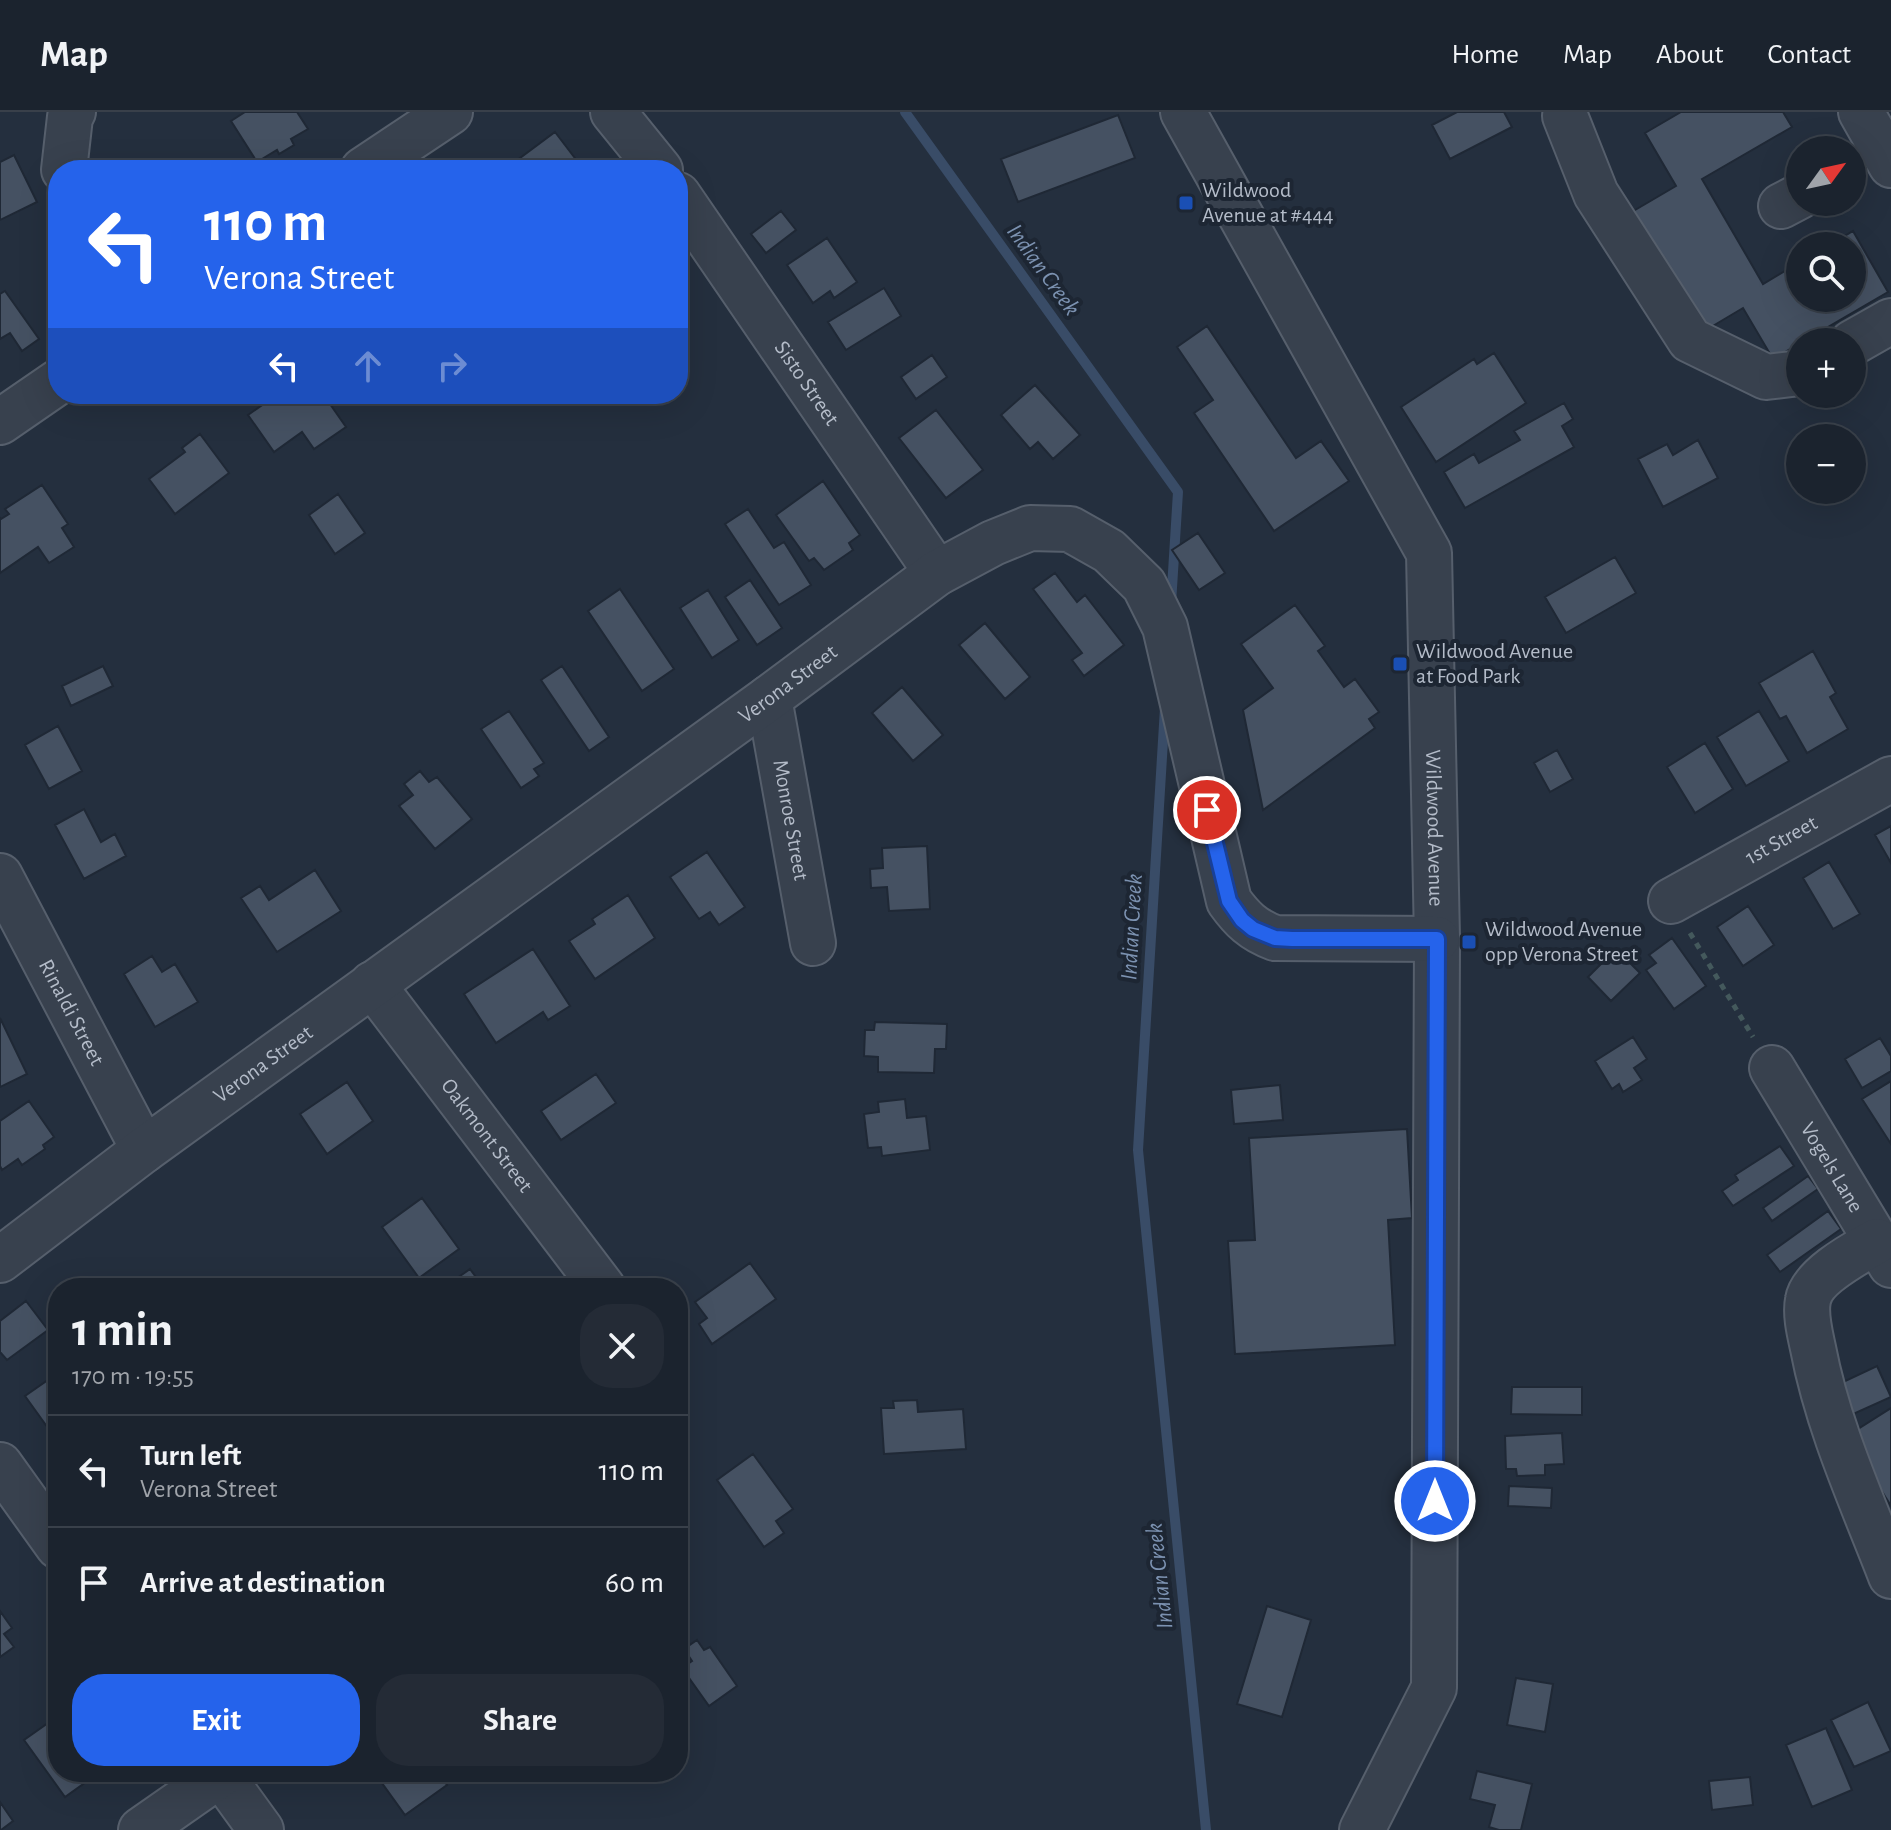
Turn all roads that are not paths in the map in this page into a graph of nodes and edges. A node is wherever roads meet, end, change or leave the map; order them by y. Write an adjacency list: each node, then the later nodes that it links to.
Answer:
1 (73, 112): 6 (street)
2 (450, 112): 7 (street)
3 (613, 112): 8 (street)
4 (1183, 112): 20 (street, Wildwood Avenue)
5 (1567, 113): 12 (street)
6 (65, 160)
7 (378, 160)
8 (652, 160)
9 (688, 210): 15 (street, Sisto Street)
10 (1891, 321): 11 (street)
11 (1866, 335)
12 (1786, 375)
13 (48, 389): 14 (street)
14 (0, 422)
15 (937, 573): 16 (street, Verona Street); 20 (street, Verona Street)
16 (769, 698): 21 (street, Monroe Street); 22 (street, Verona Street)
17 (1891, 779): 19 (street, 1st Street)
18 (0, 876): 24 (street, Rinaldi Street)
19 (1671, 901)
20 (1437, 939): 35 (street, Wildwood Avenue)
21 (813, 943)
22 (372, 984): 24 (street, Verona Street); 27 (street, Oakmont Street)
23 (1772, 1068): 25 (street, Vogels Lane)
24 (144, 1150): 26 (street, Verona Street)
25 (1884, 1253): 30 (street)
26 (0, 1260)
27 (595, 1278)
28 (0, 1465): 29 (street)
29 (48, 1532)
30 (1891, 1576)
31 (208, 1782): 33 (street)
32 (227, 1782): 34 (street)
33 (141, 1830)
34 (261, 1830)
35 (1362, 1830)

